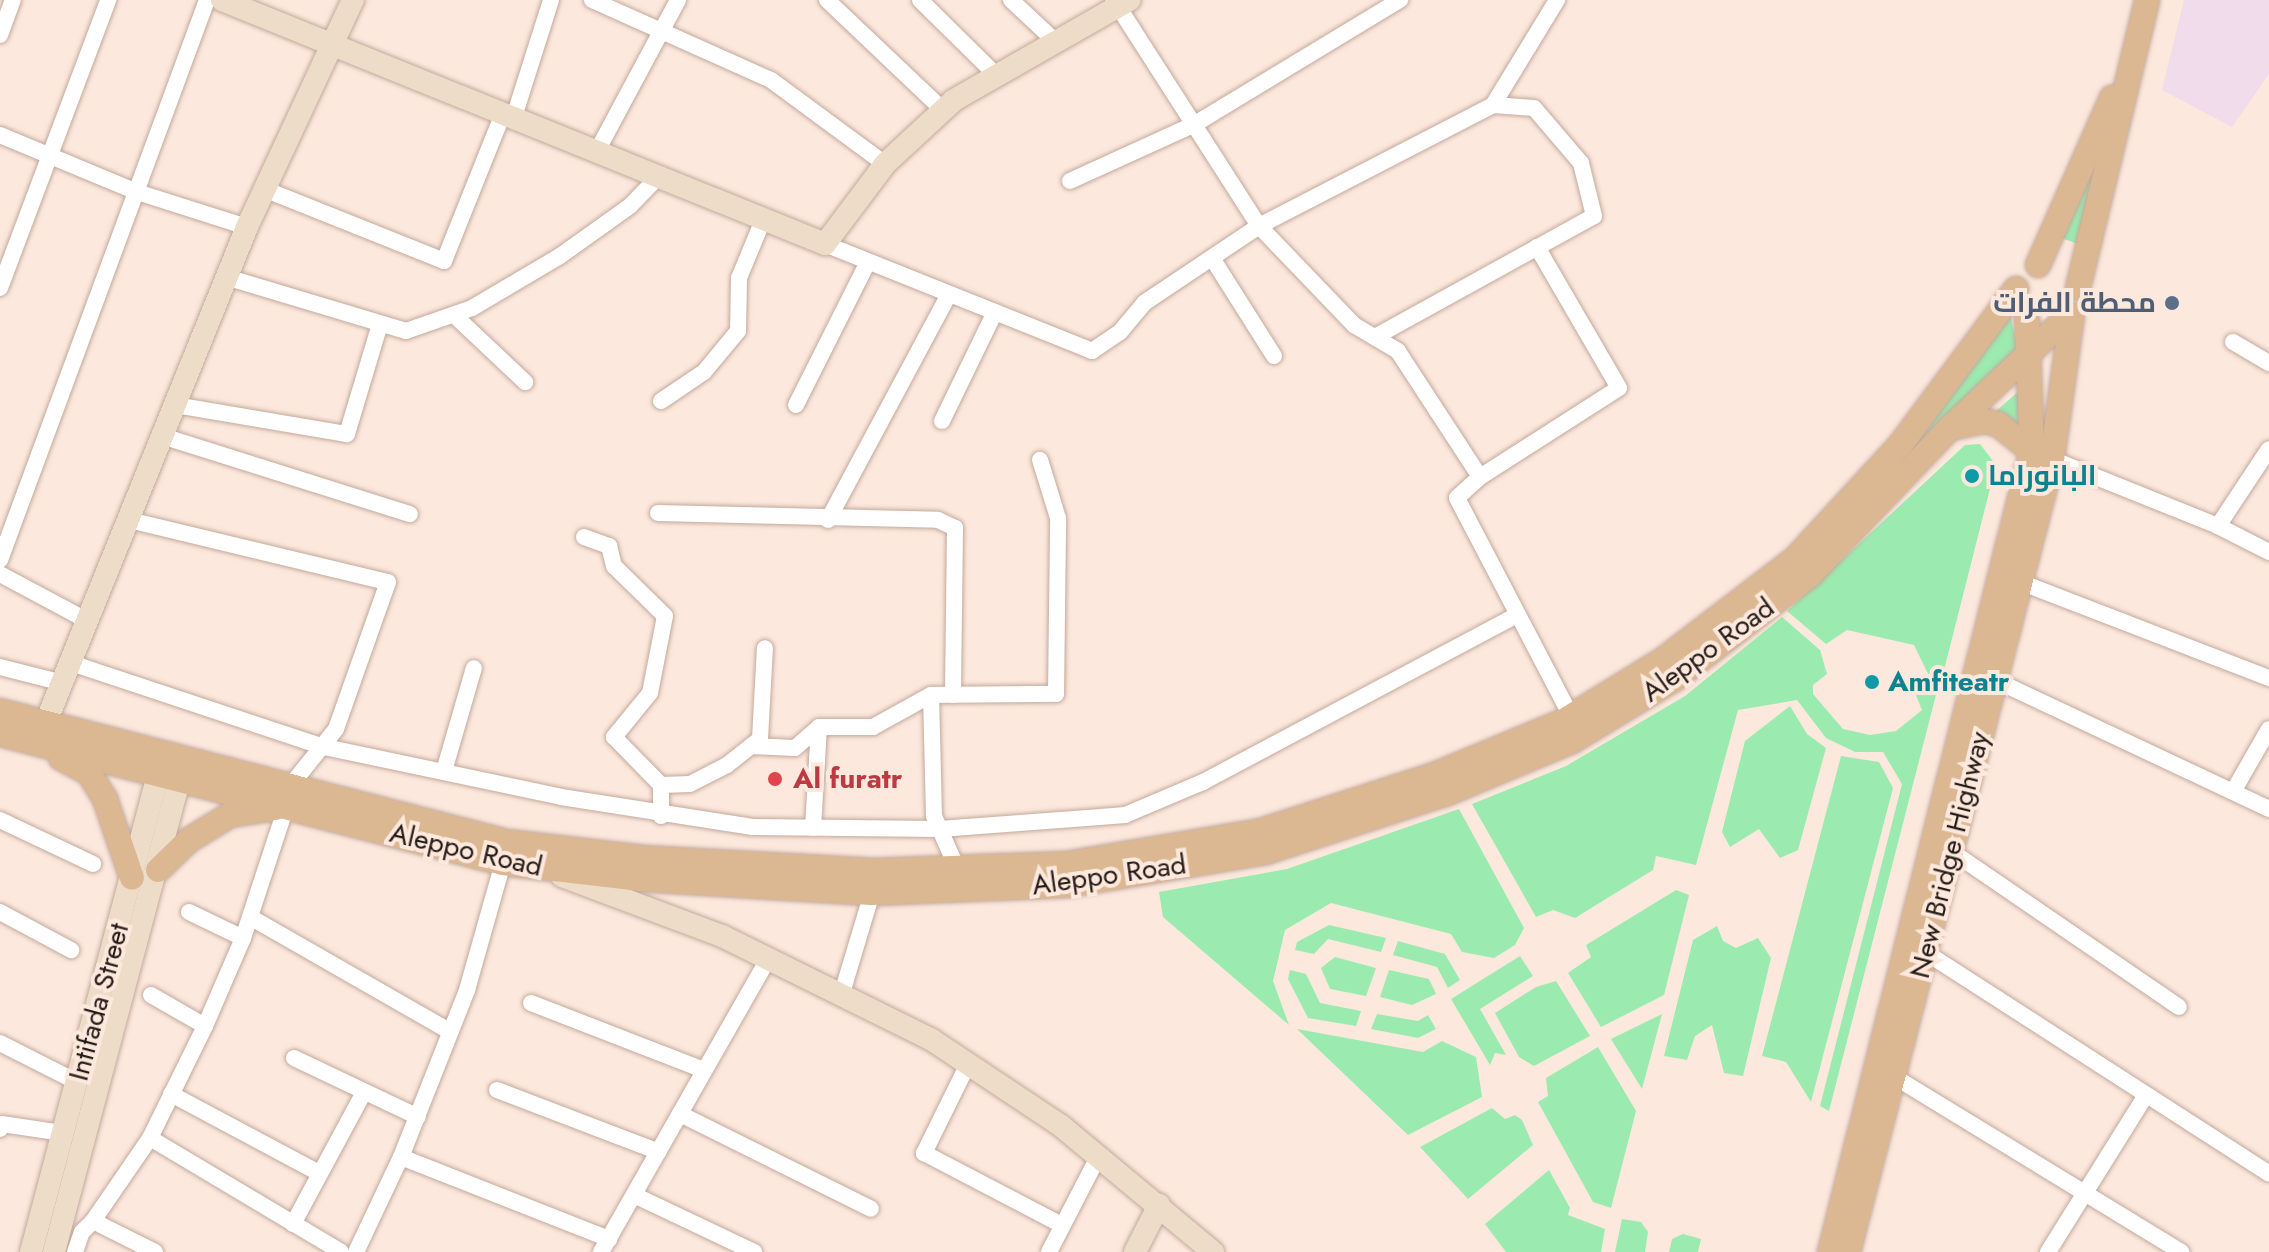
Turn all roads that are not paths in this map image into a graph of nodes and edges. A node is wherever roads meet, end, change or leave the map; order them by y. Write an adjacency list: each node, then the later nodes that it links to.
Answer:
1 (13, 0): 17 (street)
2 (108, 0): 28 (street)
3 (207, 0): 33 (street)
4 (353, 0): 19 (street)
5 (551, 0): 24 (street)
6 (592, 0): 16 (street)
7 (678, 0): 16 (street)
8 (827, 0): 23 (street)
9 (920, 0): 21 (street)
10 (1011, 0): 18 (street)
11 (1400, 0): 25 (street)
12 (1557, 0): 22 (street)
13 (2147, 0): 20 (main road)
14 (232, 2): 19 (street)
15 (1121, 2): 18 (street); 25 (street)
16 (660, 31): 27 (street); 29 (street)
17 (0, 35)
18 (1056, 42): 21 (street)
19 (333, 44): 24 (street); 32 (street)
20 (2135, 49): 41 (main road); 44 (main road)
21 (997, 76): 23 (street)
22 (1493, 105): 35 (street); 38 (street)
23 (943, 110): 29 (street)
24 (508, 118): 27 (street); 32 (street)
25 (1195, 124): 31 (street); 35 (street)
26 (0, 135): 28 (street)
27 (596, 153): 30 (street)
28 (49, 156): 33 (street); 43 (street)
29 (885, 164): 37 (street)
30 (657, 178): 34 (street); 48 (street)
31 (1070, 181)
32 (264, 189): 36 (street)
33 (137, 192): 36 (street); 75 (street)
34 (763, 220): 37 (street); 58 (street)
35 (1259, 226): 39 (street); 52 (street)
36 (247, 227): 42 (street)
37 (825, 244): 40 (street)
38 (1537, 247): 52 (street); 67 (street)
39 (1212, 258): 47 (street); 55 (street)
40 (868, 262): 46 (street); 60 (street)
41 (2038, 265): 44 (main road); 45 (main road)
42 (226, 277): 51 (street); 59 (street)
43 (0, 288)
44 (2078, 288): 50 (main road)
45 (2016, 289): 49 (main road); 89 (main road, Aleppo Road)
46 (949, 294): 47 (street); 71 (street)
47 (995, 312): 61 (street)
48 (454, 315): 51 (street); 57 (street)
49 (2027, 320): 50 (main road); 54 (main road, New Bridge Highway)
50 (2066, 320): 54 (main road, Aleppo Road); 65 (main road, New Bridge Highway)
51 (380, 324): 59 (street)
52 (1375, 337): 67 (street)
53 (2233, 342): 56 (street)
54 (2030, 349): 62 (main road, Aleppo Road); 65 (main road, New Bridge Highway)
55 (1274, 356)
56 (2269, 363)
57 (525, 382)
58 (661, 401)
59 (175, 405): 63 (street)
60 (796, 405)
61 (942, 421)
62 (1950, 428): 65 (main road); 113 (main road, Aleppo Road)
63 (162, 436): 69 (street); 70 (street)
64 (2269, 449): 72 (street)
65 (2042, 455): 72 (street); 77 (main road, New Bridge Highway); 165 (main road, New Bridge Highway)
66 (1040, 460): 87 (street)
67 (1480, 477): 78 (street)
68 (658, 513): 71 (street)
69 (410, 514)
70 (129, 520): 79 (street); 94 (street)
71 (828, 520): 87 (street)
72 (2218, 526): 74 (street)
73 (584, 537): 98 (street)
74 (2269, 552)
75 (0, 560)
76 (0, 574): 79 (street)
77 (2020, 582): 84 (street); 85 (main road, New Bridge Highway)
78 (1515, 616): 89 (street); 105 (street)
79 (88, 621): 83 (street)
80 (765, 648): 95 (street)
81 (0, 667): 83 (street)
82 (474, 668): 97 (street)
83 (67, 673): 92 (street); 94 (street)
84 (2269, 678)
85 (1995, 680): 99 (street); 106 (main road, New Bridge Highway)
86 (931, 695): 87 (street); 90 (street); 105 (street)
87 (953, 695)
88 (0, 711): 92 (main road, Aleppo Road)
89 (1571, 716): 110 (main road, Aleppo Road)
90 (819, 727): 95 (street); 104 (street)
91 (2269, 729): 99 (street)
92 (42, 734): 93 (main road, Aleppo Road); 96 (main road, Aleppo Road); 112 (main road)
93 (2, 740)
94 (320, 746): 97 (street); 100 (street)
95 (751, 746): 98 (street)
96 (172, 765): 100 (main road, Aleppo Road); 111 (street, Intifada Street); 112 (street, Intifada Street)
97 (444, 771): 102 (street)
98 (661, 785): 102 (street)
99 (2234, 790): 101 (street)
100 (289, 796): 107 (main road, Aleppo Road); 110 (main road, Aleppo Road); 111 (main road); 116 (street)
101 (2269, 809)
102 (661, 816): 104 (street)
103 (0, 820): 108 (street)
104 (813, 828): 105 (street)
105 (940, 829): 110 (street)
106 (1951, 851): 119 (main road, New Bridge Highway); 124 (street)
107 (503, 863): 109 (main road, Aleppo Road); 126 (street)
108 (93, 864)
109 (538, 868): 113 (main road, Aleppo Road); 120 (street)
110 (957, 868)
111 (158, 870): 156 (street, Intifada Street)
112 (132, 878): 132 (street, Intifada Street)
113 (872, 893): 121 (street)
114 (0, 912): 118 (street)
115 (189, 912): 117 (street)
116 (250, 917): 117 (street); 126 (street)
117 (243, 938): 125 (street)
118 (71, 950)
119 (1925, 952): 131 (main road, New Bridge Highway); 136 (street)
120 (769, 957): 121 (street); 130 (street)
121 (842, 993): 129 (street)
122 (151, 995): 125 (street)
123 (531, 1003): 130 (street)
124 (2179, 1007)
125 (205, 1026): 135 (street)
126 (449, 1031): 138 (street)
127 (0, 1043): 132 (street)
128 (294, 1058): 134 (street)
129 (969, 1062): 143 (street); 153 (street)
130 (704, 1070): 137 (street)
131 (1893, 1076): 147 (street); 166 (main road, New Bridge Highway)
132 (77, 1082): 140 (street, Intifada Street)
133 (497, 1090): 142 (street)
134 (364, 1092): 138 (street); 145 (street)
135 (171, 1094): 141 (street); 145 (street)
136 (2146, 1095): 146 (street); 147 (street)
137 (680, 1114): 142 (street); 150 (street)
138 (418, 1117): 144 (street)
139 (0, 1129): 140 (street)
140 (63, 1133): 155 (street, Intifada Street)
141 (150, 1138): 151 (street); 152 (street)
142 (659, 1152): 148 (street)
143 (1099, 1155): 149 (street); 153 (street)
144 (401, 1157): 154 (street); 160 (street)
145 (319, 1173): 152 (street)
146 (2269, 1174)
147 (2085, 1193): 167 (street); 168 (street)
148 (634, 1195): 154 (street); 161 (street)
149 (1159, 1205): 163 (street); 164 (street)
150 (871, 1209)
151 (93, 1221): 157 (street); 158 (street)
152 (293, 1224): 159 (street)
153 (1062, 1225): 162 (street)
154 (605, 1245)
155 (31, 1252)
156 (54, 1252)
157 (75, 1252)
158 (155, 1252)
159 (341, 1252)
160 (356, 1252)
161 (754, 1252)
162 (1049, 1252)
163 (1135, 1252)
164 (1213, 1252)
165 (1830, 1252)
166 (1848, 1252)
167 (2048, 1252)
168 (2181, 1252)

